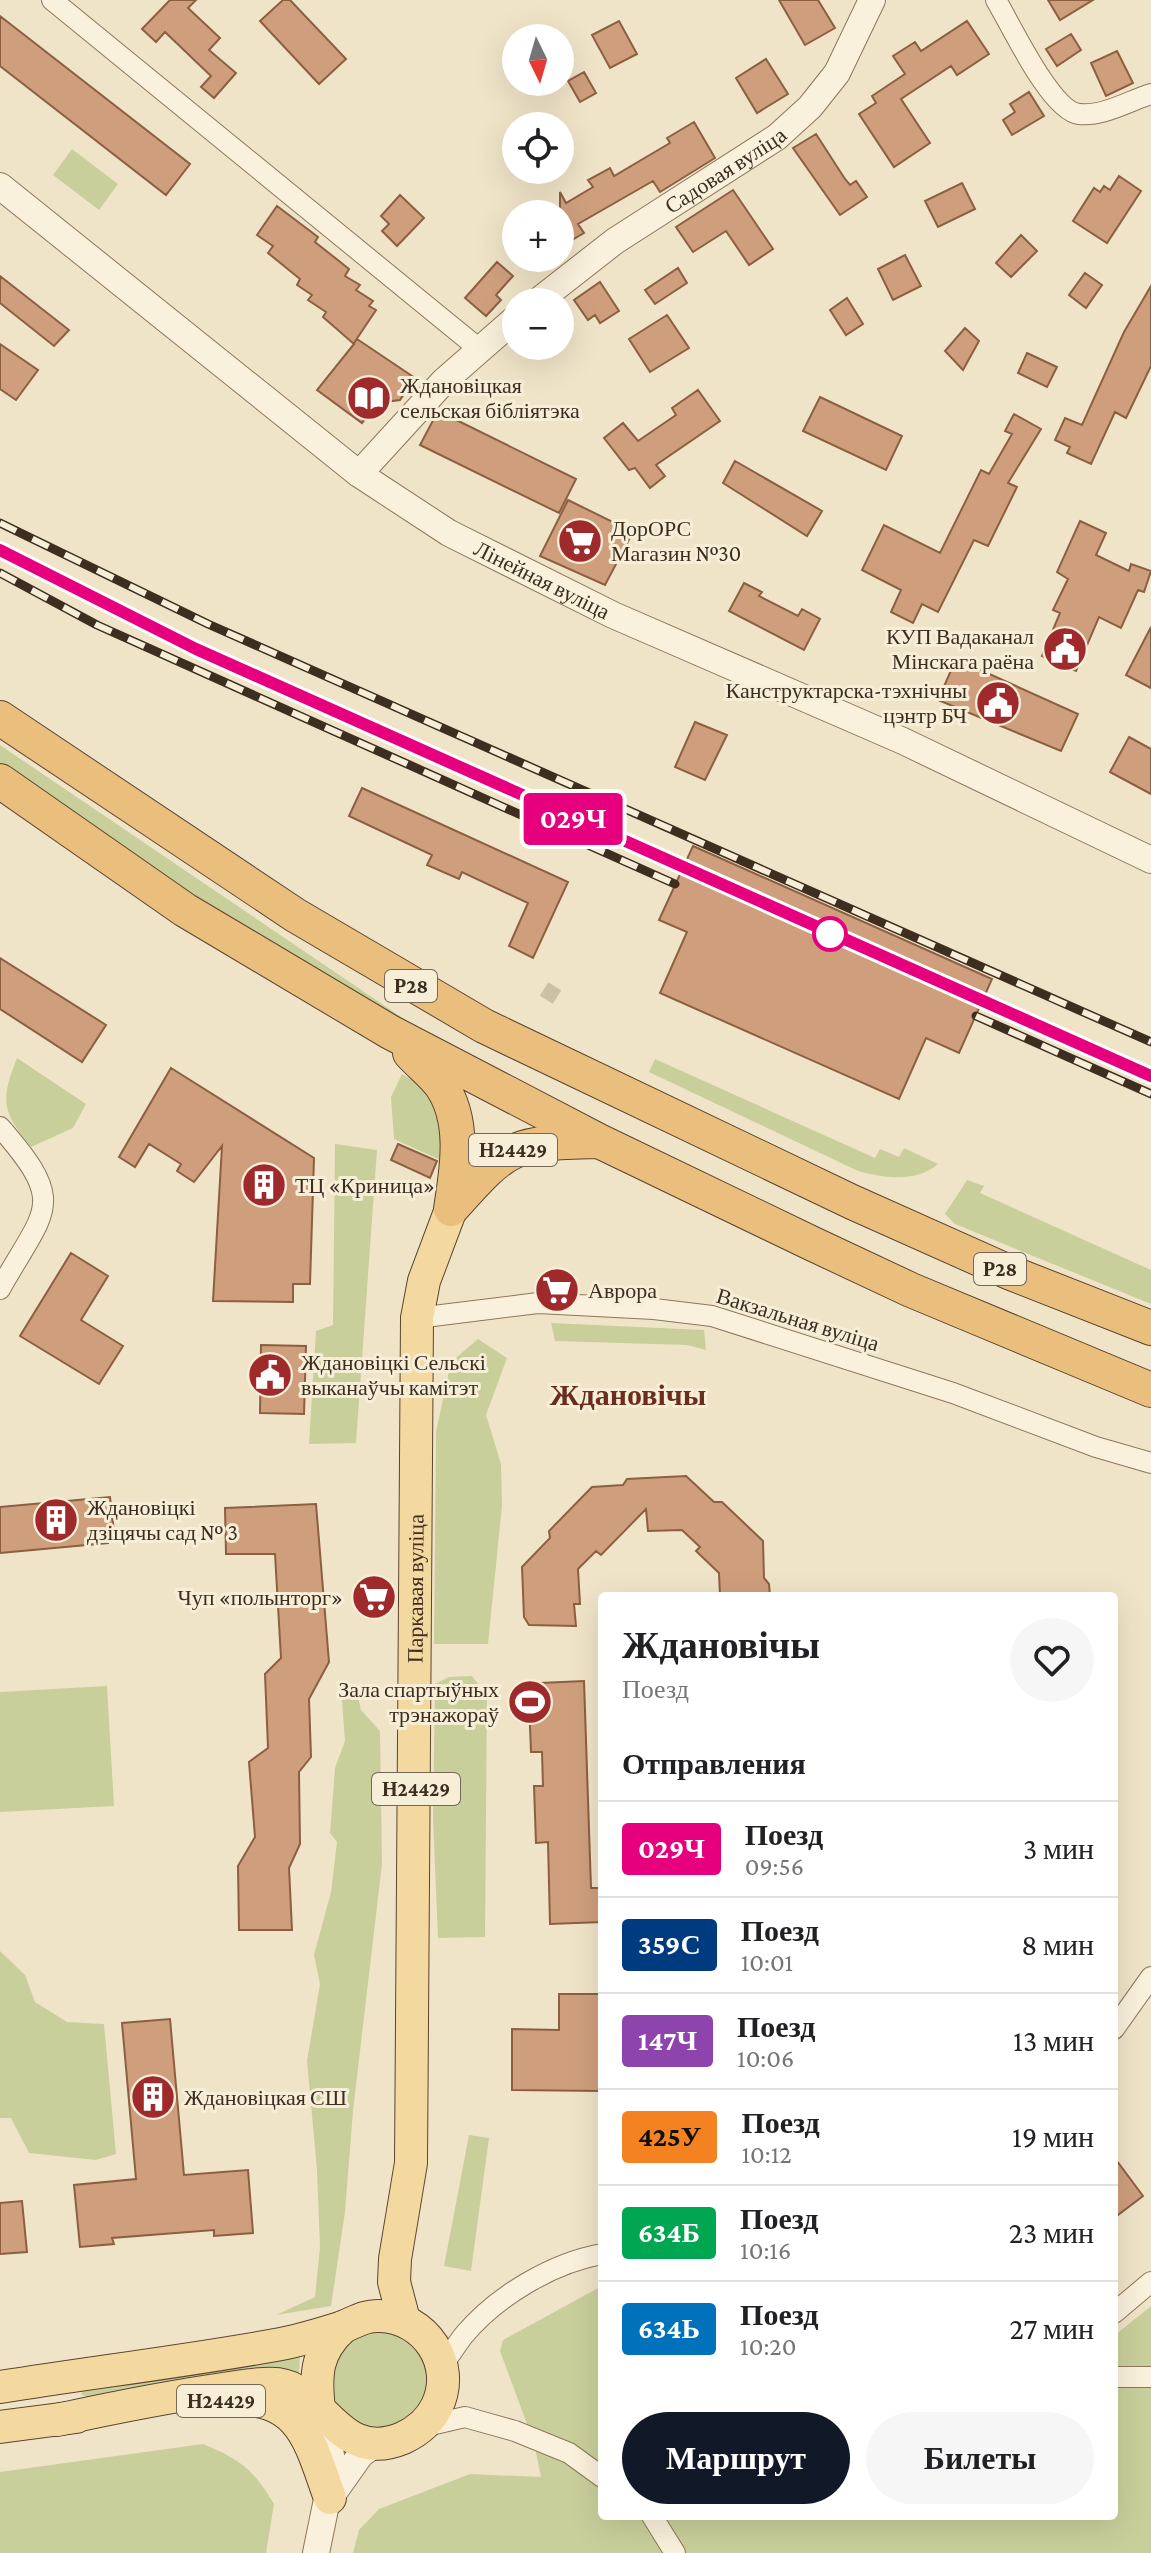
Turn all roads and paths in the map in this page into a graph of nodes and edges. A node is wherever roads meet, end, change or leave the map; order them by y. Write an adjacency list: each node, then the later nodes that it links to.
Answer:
1 (52, 0): 8 (street)
2 (872, 0): 6 (street, Садовая вуліца)
3 (996, 0): 4 (street)
4 (1151, 94)
5 (0, 186): 9 (street, Лінейная вуліца)
6 (555, 288)
7 (502, 329): 8 (street)
8 (478, 348): 9 (street)
9 (359, 474): 12 (street, Лінейная вуліца)
10 (0, 718): 19 (highway, Р28)
11 (1, 785): 13 (highway, Р28)
12 (1151, 860)
13 (390, 1032): 15 (highway, Р28); 16 (highway, Н24429)
14 (0, 1127): 17 (street)
15 (599, 1141): 16 (highway, Н24429); 20 (highway, Р28)
16 (451, 1209): 18 (main road, Паркавая вуліца / Н24429)
17 (0, 1289)
18 (417, 1318): 21 (street, Вакзальная вуліца); 25 (main road, Паркавая вуліца / Н24429)
19 (1151, 1328)
20 (1151, 1390)
21 (1151, 1463)
22 (1151, 1977): 23 (street)
23 (1118, 2023)
24 (598, 2255): 29 (street)
25 (395, 2259): 28 (main road, Паркавая вуліца / Н24429); 29 (main road, Паркавая вуліца / Н24429)
26 (1151, 2282): 27 (street)
27 (1118, 2310)
28 (351, 2323): 29 (main road); 32 (main road); 33 (main road, Н24429)
29 (433, 2355): 34 (street); 37 (main road)
30 (1118, 2377): 31 (street)
31 (1151, 2377)
32 (0, 2387)
33 (322, 2414): 35 (main road); 38 (main road); 40 (street, Н24429)
34 (465, 2417): 37 (street); 39 (street)
35 (57, 2420): 36 (main road); 40 (main road, Н24429)
36 (0, 2427)
37 (421, 2427): 38 (main road, Н24429)
38 (377, 2443): 40 (street, Н24429)
39 (598, 2474)
40 (330, 2498): 42 (street, Н24429)
41 (654, 2520): 43 (street)
42 (316, 2553)
43 (675, 2553)

